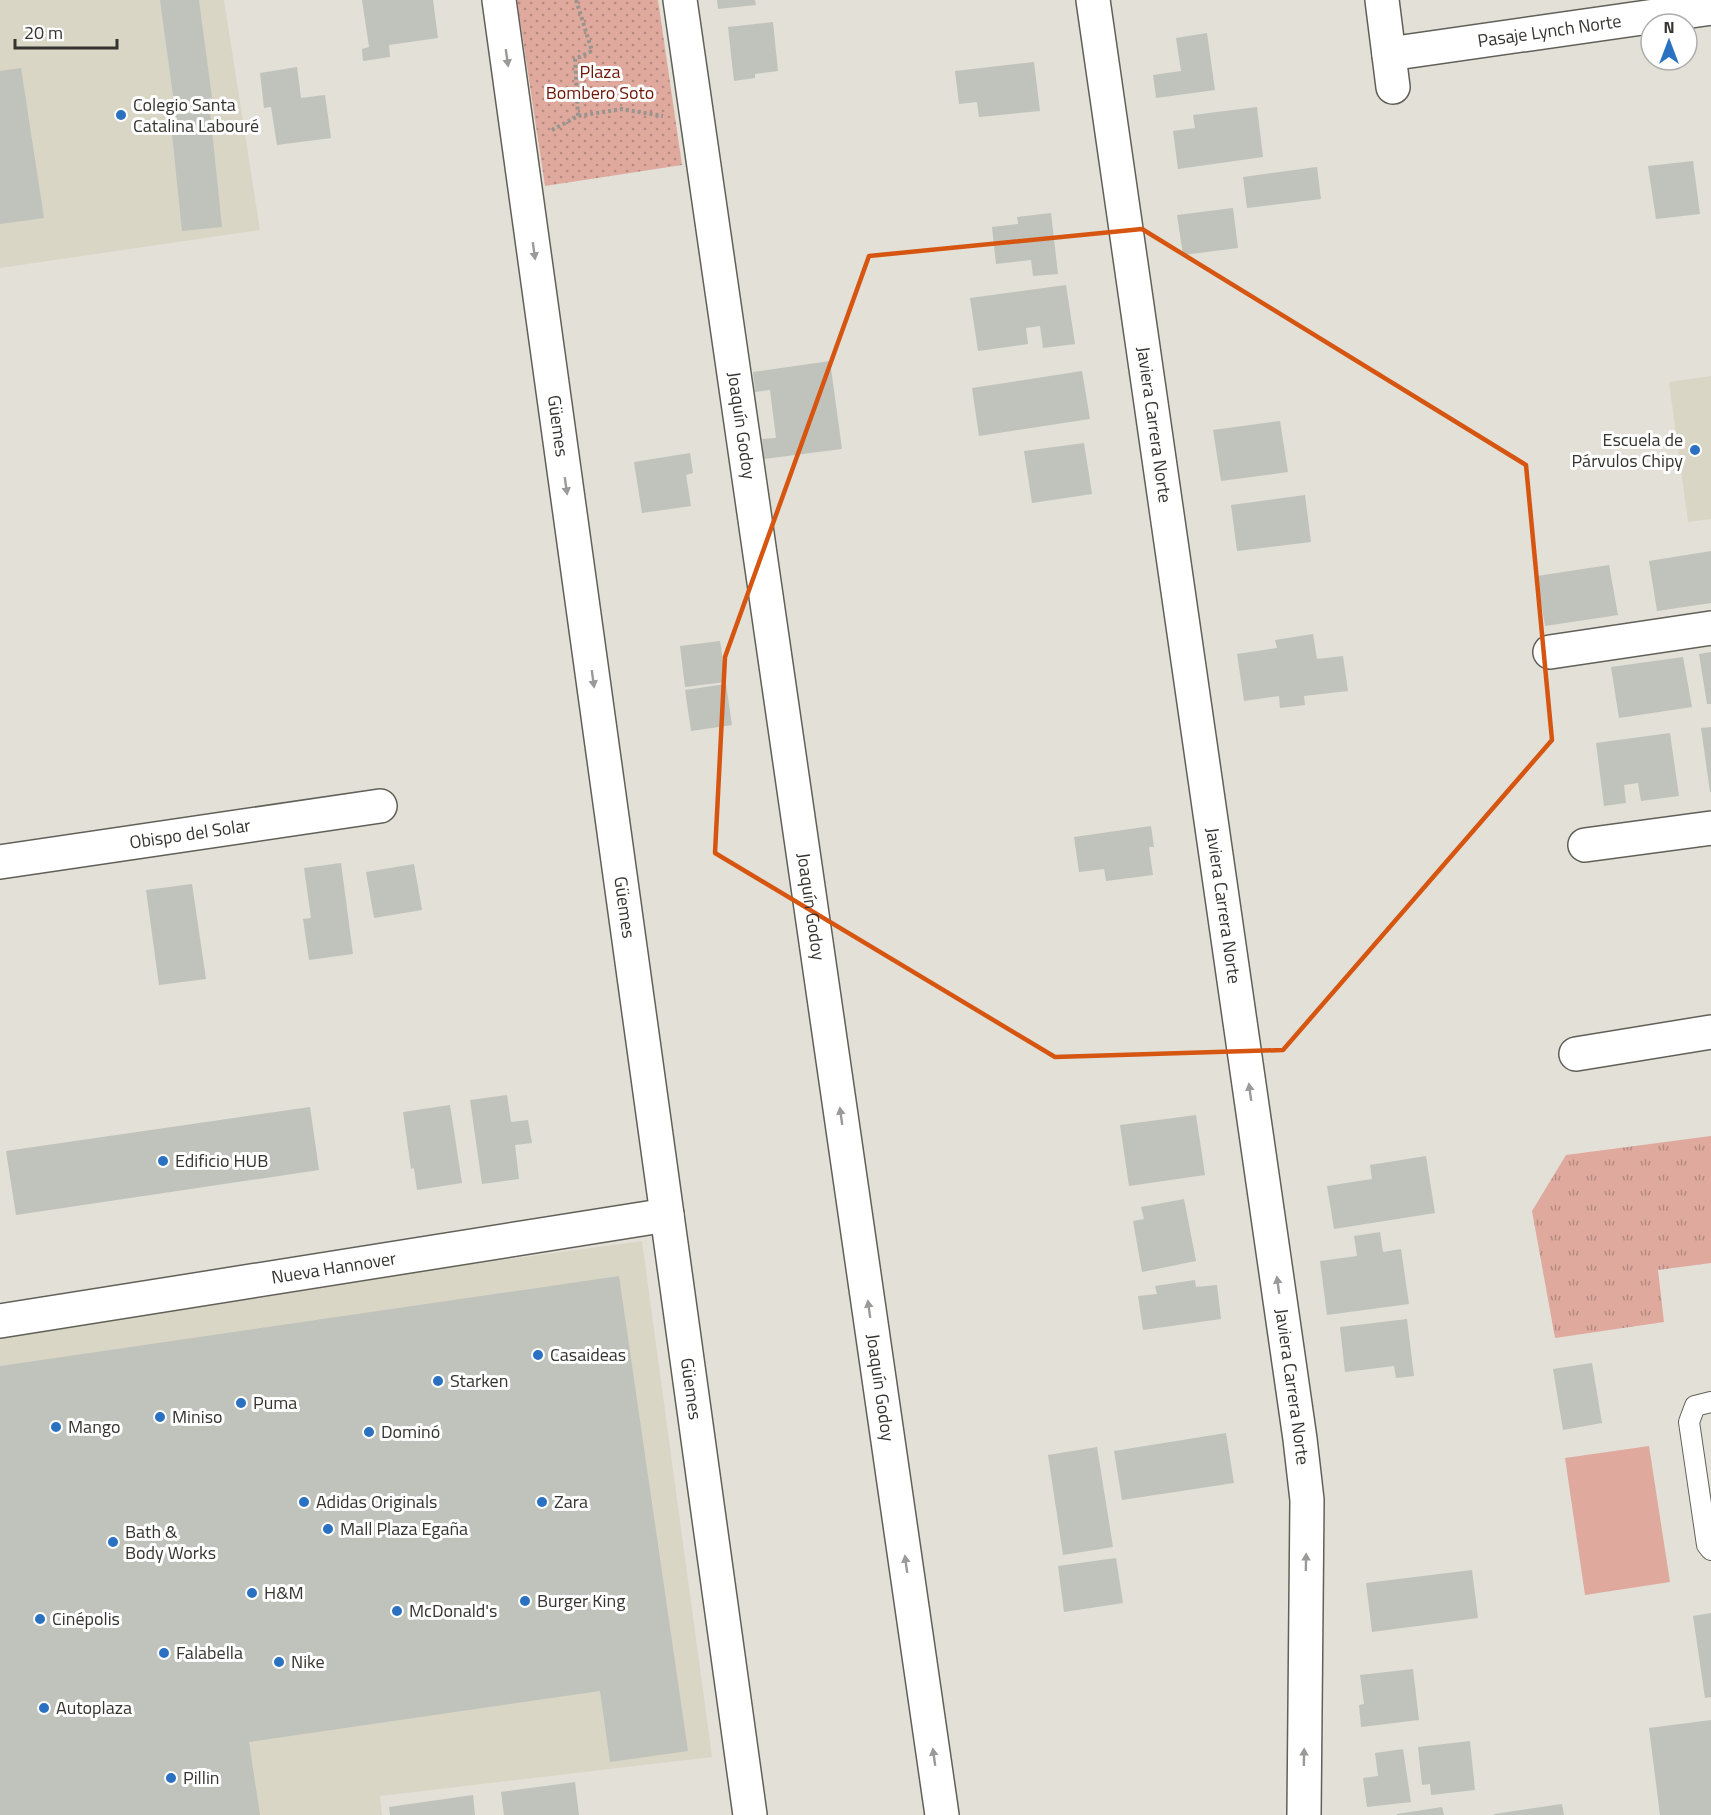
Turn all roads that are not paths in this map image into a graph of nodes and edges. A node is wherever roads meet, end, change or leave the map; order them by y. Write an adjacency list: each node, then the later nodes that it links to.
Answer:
1 (499, 0): 16 (street, Güemes, one-way to 16)
2 (680, 0): 21 (street, Joaquín Godoy, one-way to 2)
3 (1093, 0): 22 (street, Javiera Carrera Norte, one-way to 3)
4 (1382, 0): 6 (street)
5 (1711, 8): 6 (street, Pasaje Lynch Norte)
6 (1389, 54): 7 (street)
7 (1393, 87)
8 (1711, 628): 9 (street)
9 (1550, 652)
10 (380, 806): 13 (street, Obispo del Solar)
11 (1711, 828): 12 (street)
12 (1585, 846)
13 (0, 862)
14 (1711, 1032): 15 (street)
15 (1575, 1054)
16 (667, 1215): 17 (street, Nueva Hannover); 20 (street, Güemes)
17 (0, 1321)
18 (1711, 1402): 19 (lane)
19 (1711, 1550)
20 (750, 1815)
21 (942, 1815)
22 (1304, 1815)

